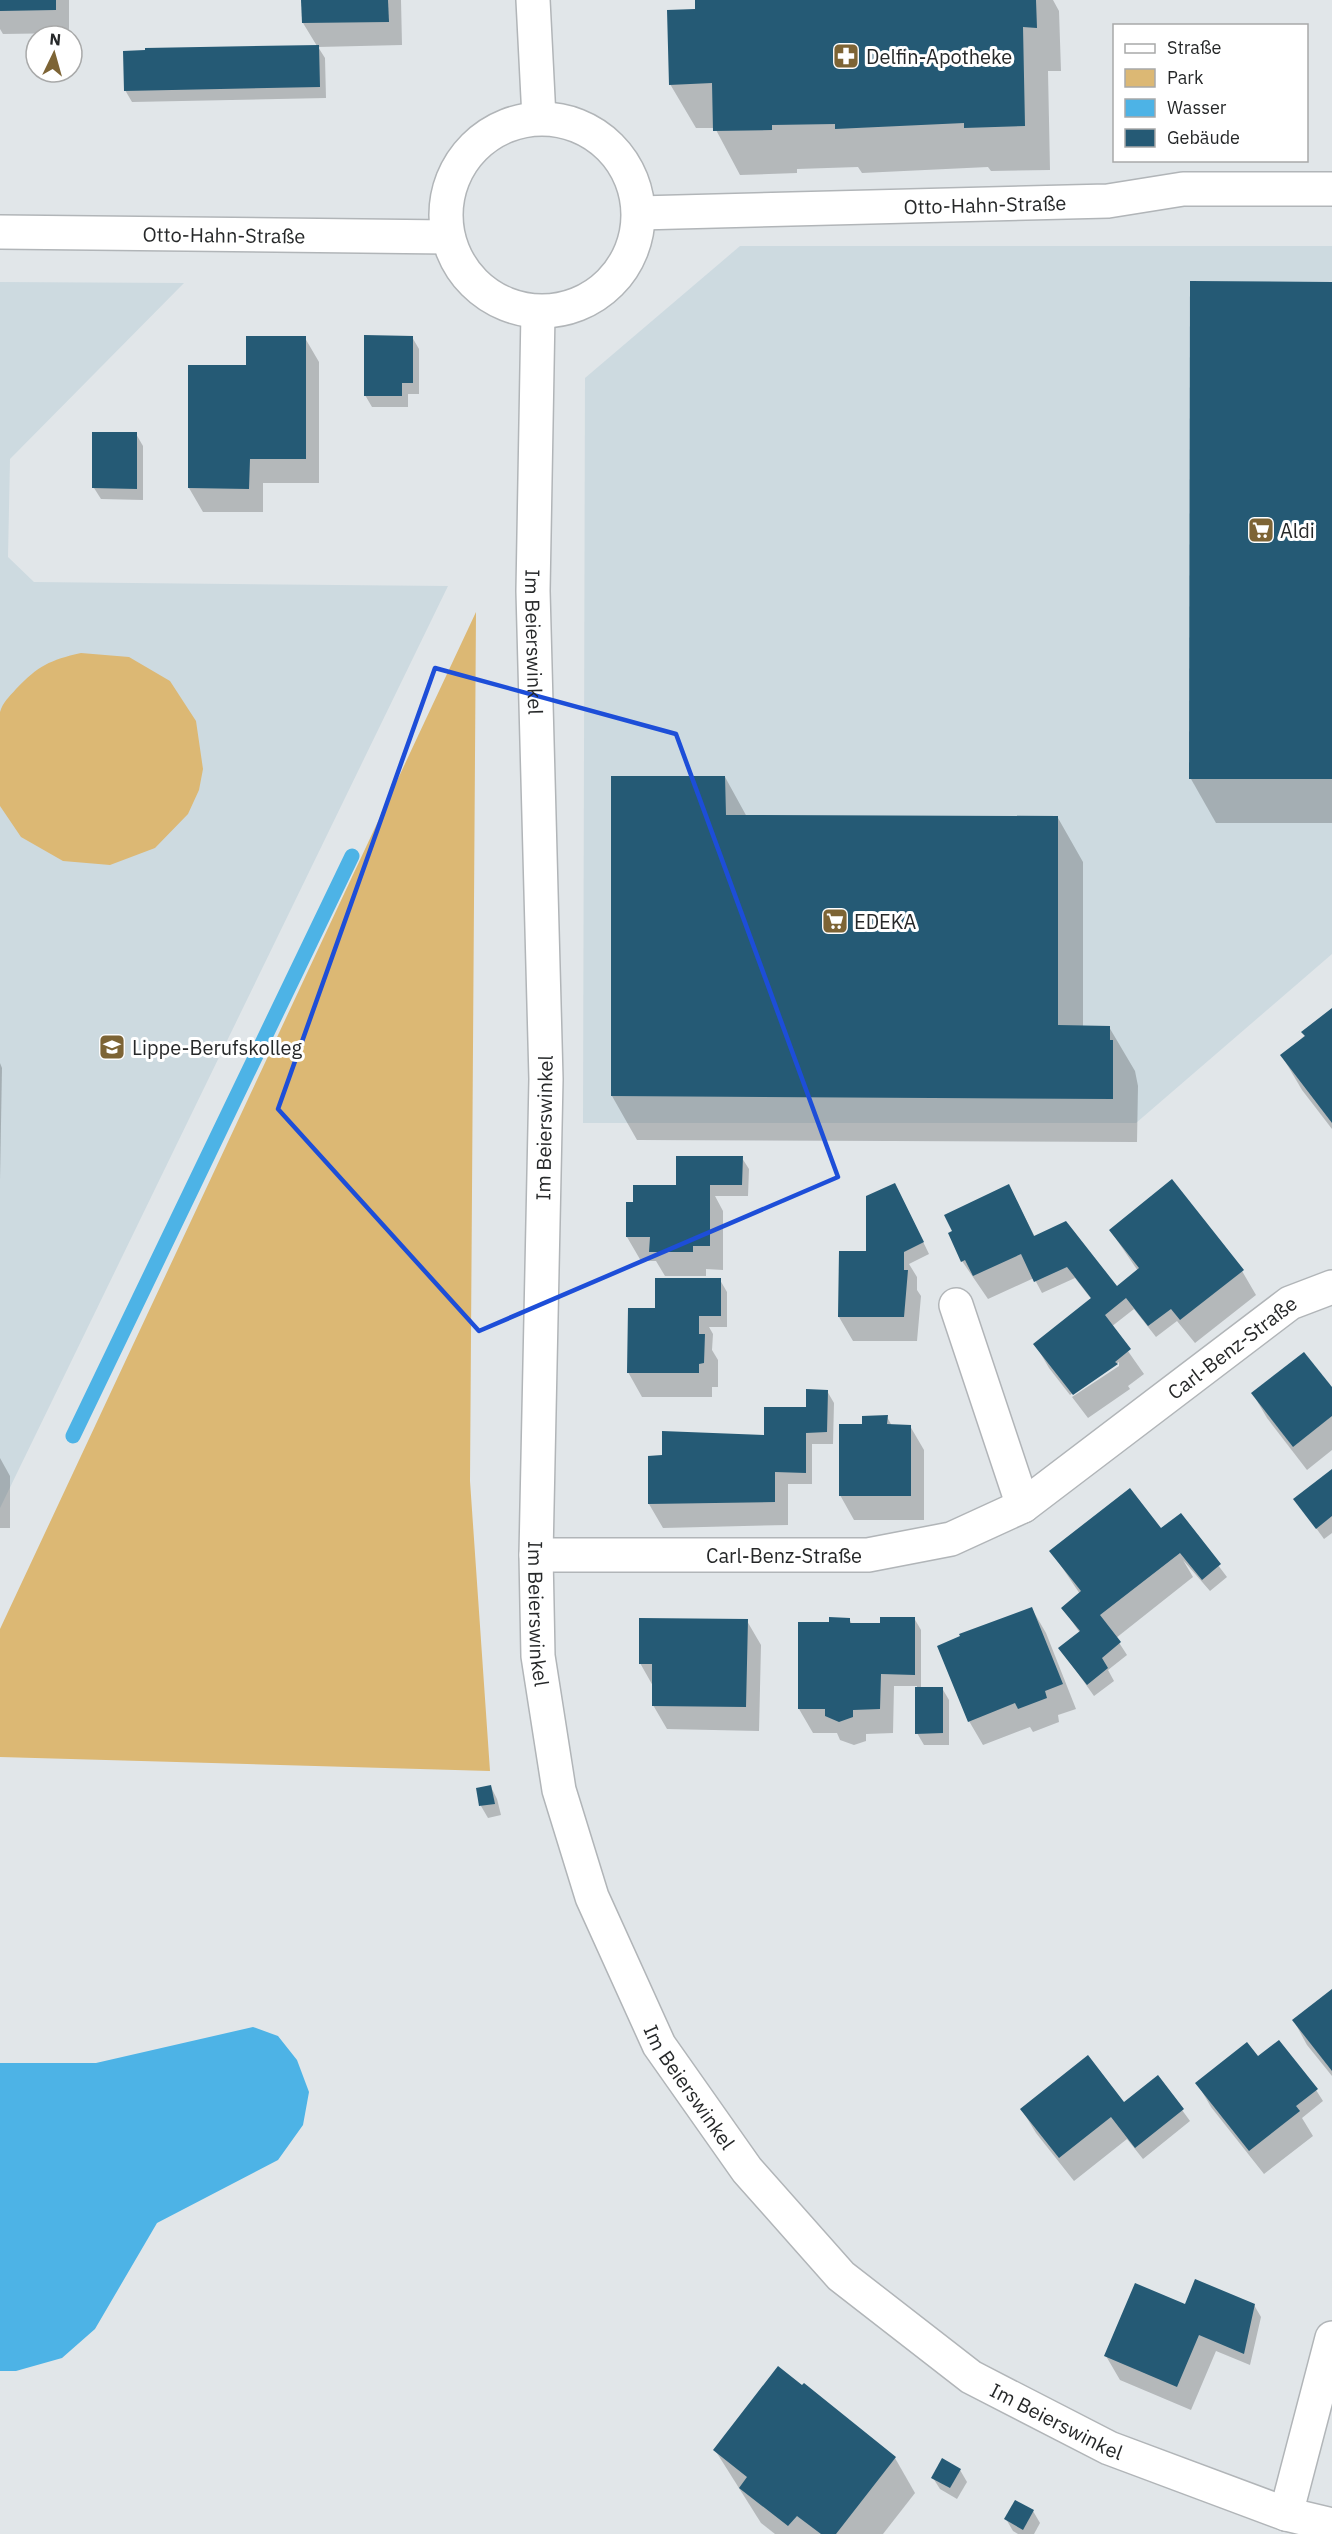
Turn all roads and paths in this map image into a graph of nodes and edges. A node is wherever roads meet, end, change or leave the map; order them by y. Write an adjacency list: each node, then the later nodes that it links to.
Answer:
1 (533, 0): 2 (street)
2 (539, 118): 4 (street); 6 (street)
3 (1332, 189): 4 (street, Otto-Hahn-Straße)
4 (639, 213): 7 (street)
5 (0, 232): 6 (street, Otto-Hahn-Straße)
6 (448, 237): 7 (street)
7 (538, 312): 11 (street, Im Beierswinkel)
8 (1332, 1287): 10 (street, Carl-Benz-Straße)
9 (956, 1305): 10 (street)
10 (1023, 1506): 11 (street, Carl-Benz-Straße)
11 (536, 1555): 13 (street, Im Beierswinkel)
12 (1332, 2338): 13 (street)
13 (1286, 2514): 14 (street, Im Beierswinkel)
14 (1332, 2524)

